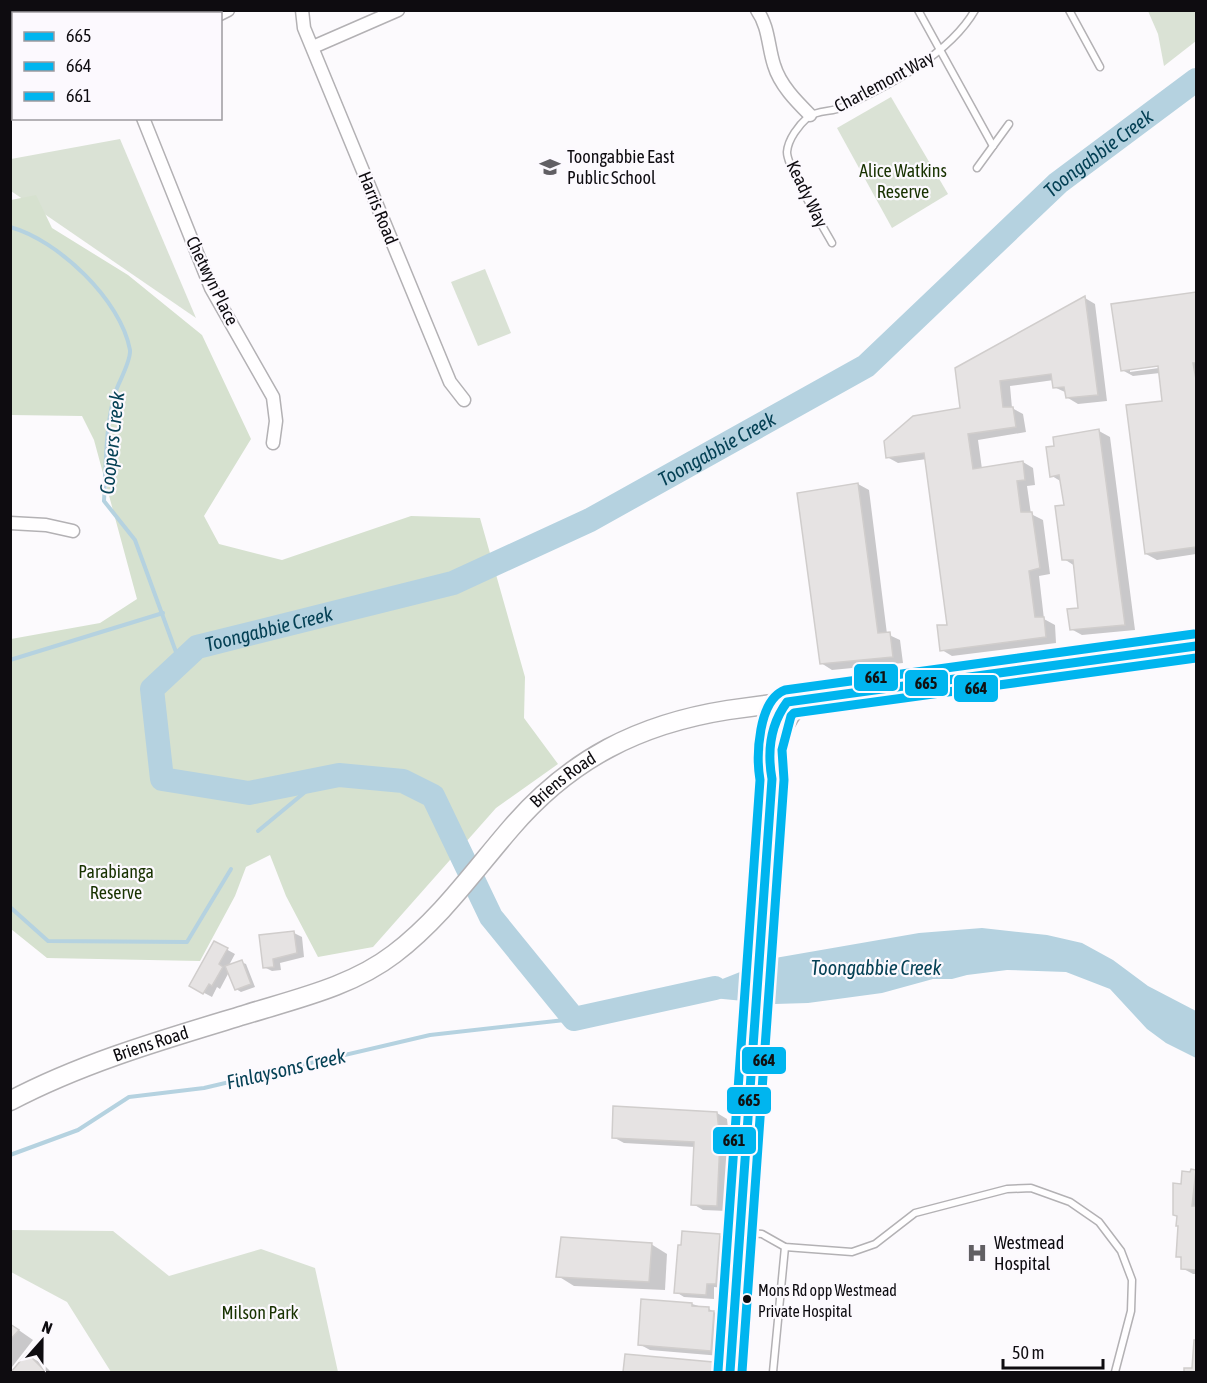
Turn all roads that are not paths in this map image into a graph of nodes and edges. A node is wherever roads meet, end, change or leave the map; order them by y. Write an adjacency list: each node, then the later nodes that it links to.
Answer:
1 (302, 10): 7 (street, Harris Road)
2 (399, 10): 7 (street)
3 (757, 10): 10 (street)
4 (918, 10): 8 (lane)
5 (975, 10): 8 (lane, Charlemont Way)
6 (1069, 10): 9 (lane)
7 (313, 46): 16 (street, Harris Road)
8 (941, 52): 10 (lane, Charlemont Way); 13 (lane)
9 (1100, 67)
10 (810, 115): 15 (lane, Keady Way)
11 (144, 120): 17 (street, Chetwyn Place)
12 (1009, 124): 13 (lane)
13 (993, 146): 14 (lane)
14 (977, 168)
15 (832, 243)
16 (464, 400)
17 (273, 443)
18 (10, 523): 19 (street)
19 (73, 531)
20 (1197, 646): 21 (street, Briens Road)
21 (818, 698): 22 (street, Briens Road); 23 (lane)
22 (787, 702): 23 (lane); 24 (street, Briens Road)
23 (772, 779): 25 (lane)
24 (10, 1101)
25 (748, 1122): 26 (street)
26 (740, 1232): 27 (lane); 28 (street)
27 (785, 1247): 29 (lane); 30 (lane)
28 (730, 1372)
29 (773, 1372)
30 (1115, 1372)

